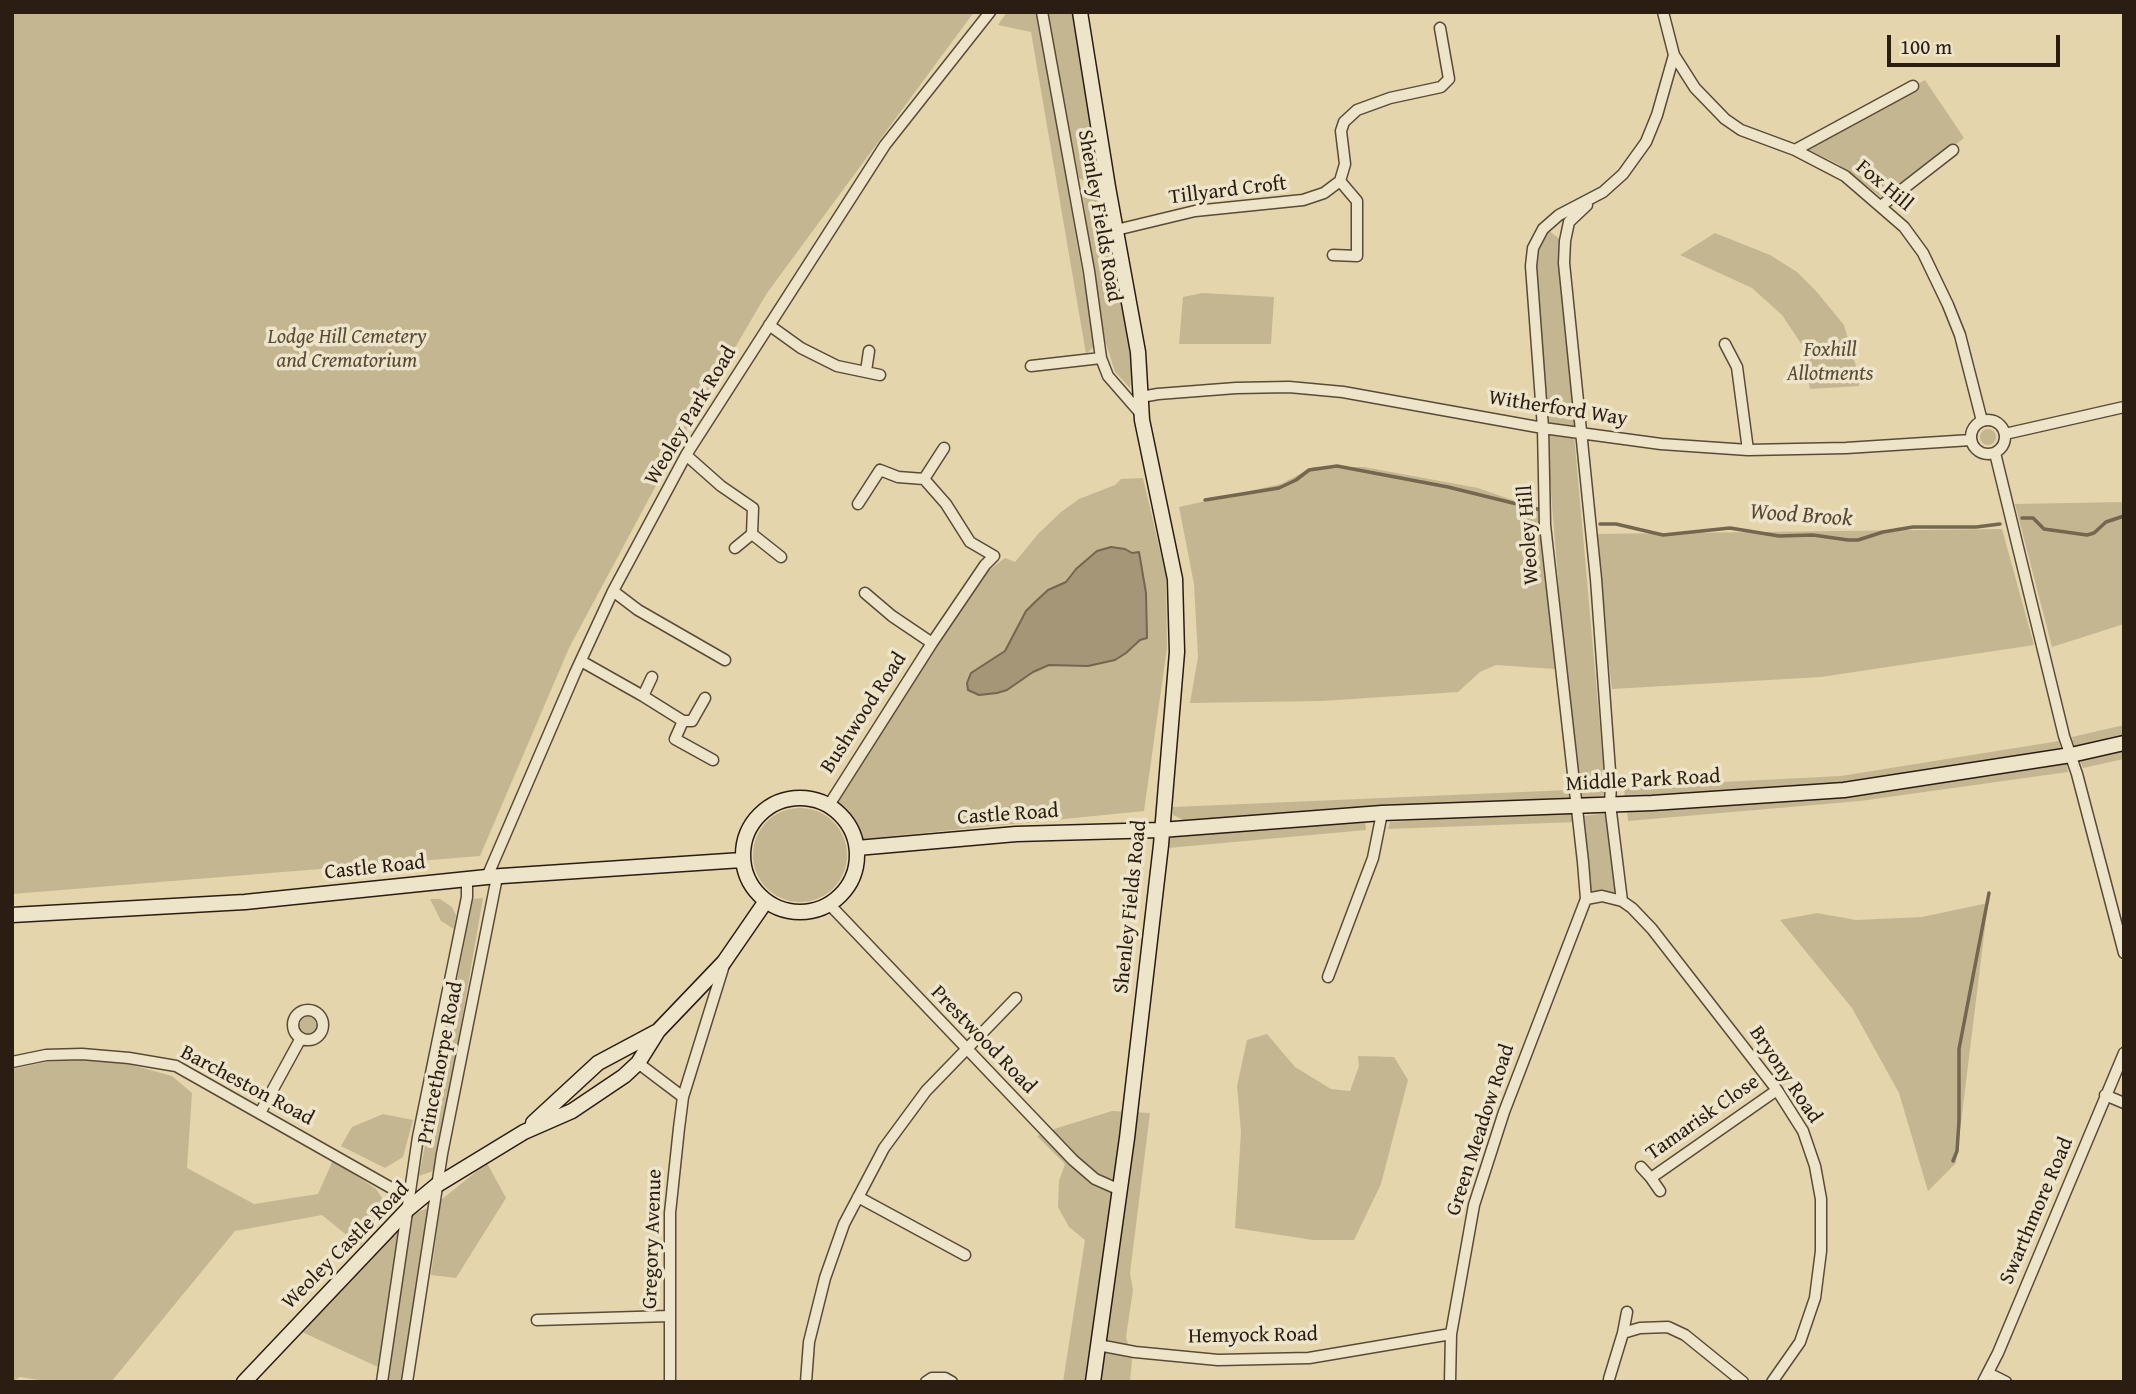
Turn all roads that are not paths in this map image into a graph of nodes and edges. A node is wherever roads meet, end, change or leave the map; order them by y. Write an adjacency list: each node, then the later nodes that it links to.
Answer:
1 (990, 12): 15 (street, Weoley Park Road)
2 (1042, 12): 18 (street, Shenley Fields Road)
3 (1080, 12): 13 (street, Shenley Fields Road)
4 (1663, 12): 6 (street)
5 (1440, 28): 10 (street)
6 (1674, 55): 8 (street, Fox Hill); 11 (street, Weoley Hill)
7 (1913, 86): 8 (street)
8 (1795, 150): 12 (street, Fox Hill)
9 (1953, 150): 12 (street)
10 (1340, 181): 13 (street, Tillyard Croft); 14 (street)
11 (1594, 198): 26 (street, Weoley Hill); 27 (street, Weoley Hill)
12 (1881, 206): 25 (street, Fox Hill)
13 (1116, 230): 22 (street, Shenley Fields Road)
14 (1334, 254)
15 (769, 325): 20 (street); 33 (street, Weoley Park Road)
16 (1725, 344): 31 (street)
17 (869, 351): 20 (street)
18 (1101, 358): 19 (street); 24 (street, Shenley Fields Road)
19 (1031, 366)
20 (866, 371): 21 (street)
21 (880, 375)
22 (1140, 397): 24 (street, Shenley Fields Road); 26 (street, Witherford Way)
23 (2124, 407): 28 (street)
24 (1142, 415): 55 (street, Shenley Fields Road)
25 (1982, 421): 28 (street); 29 (street)
26 (1543, 428): 27 (street, Witherford Way); 53 (street, Weoley Hill)
27 (1582, 432): 31 (street, Witherford Way); 51 (street, Weoley Hill)
28 (2005, 434): 32 (street)
29 (1971, 440): 31 (street, Witherford Way); 32 (street)
30 (944, 448): 34 (street)
31 (1748, 450)
32 (1994, 453): 49 (street)
33 (686, 455): 36 (street); 39 (street, Weoley Park Road)
34 (924, 479): 35 (street); 41 (street, Bushwood Road)
35 (858, 504)
36 (752, 534): 37 (street); 38 (street)
37 (735, 548)
38 (781, 557)
39 (613, 591): 42 (street); 43 (street, Weoley Park Road)
40 (865, 593): 41 (street, Bushwood Road)
41 (932, 643): 52 (street, Bushwood Road)
42 (725, 660)
43 (580, 661): 45 (street); 58 (street, Weoley Park Road)
44 (652, 677): 45 (street)
45 (643, 695): 47 (street)
46 (705, 698): 47 (street)
47 (683, 721): 50 (street)
48 (2124, 743): 49 (street, Middle Park Road)
49 (2071, 755): 51 (street, Middle Park Road); 65 (street)
50 (713, 760)
51 (1610, 804): 53 (street, Middle Park Road); 62 (street)
52 (829, 805): 56 (street); 57 (street)
53 (1575, 806): 54 (street, Middle Park Road); 60 (street, Weoley Hill)
54 (1382, 813): 55 (street, Middle Park Road); 67 (street)
55 (1161, 830): 56 (street, Castle Road); 84 (street, Shenley Fields Road)
56 (857, 848): 63 (street)
57 (742, 860): 58 (street, Castle Road); 61 (street)
58 (492, 877): 59 (street, Castle Road); 83 (street, Princethorpe Road)
59 (467, 880): 64 (street, Castle Road); 87 (street, Princethorpe Road)
60 (1586, 899): 62 (street); 93 (street, Green Meadow Road)
61 (766, 901): 63 (street); 66 (street, Weoley Castle Road)
62 (1622, 901): 75 (street, Bryony Road)
63 (829, 904): 71 (street, Prestwood Road)
64 (12, 915)
65 (2124, 953)
66 (724, 962): 69 (street, Weoley Castle Road); 77 (street, Gregory Avenue)
67 (1328, 977)
68 (1016, 998): 71 (street)
69 (657, 1031): 74 (street, Weoley Castle Road); 80 (street, Weoley Castle Road)
70 (301, 1038): 79 (street)
71 (965, 1050): 84 (street, Prestwood Road); 86 (street)
72 (2124, 1053): 76 (street, Swarthmore Road)
73 (12, 1062): 79 (street, Barcheston Road)
74 (638, 1063): 77 (street); 80 (street, Weoley Castle Road)
75 (1777, 1090): 82 (street, Tamarisk Close); 107 (street, Bryony Road)
76 (2105, 1095): 78 (street); 95 (street, Swarthmore Road)
77 (684, 1097): 90 (street, Gregory Avenue)
78 (2124, 1103)
79 (260, 1113): 87 (street, Barcheston Road)
80 (524, 1132): 83 (street, Weoley Castle Road)
81 (1641, 1167): 82 (street, Tamarisk Close)
82 (1651, 1178): 85 (street, Tamarisk Close)
83 (437, 1185): 87 (street, Weoley Castle Road); 99 (street, Princethorpe Road)
84 (1120, 1190): 94 (street, Shenley Fields Road)
85 (1660, 1191)
86 (858, 1197): 88 (street); 101 (street)
87 (408, 1204): 97 (street, Weoley Castle Road); 98 (street, Princethorpe Road)
88 (965, 1255)
89 (1627, 1312): 92 (street)
90 (669, 1316): 91 (street); 100 (street, Gregory Avenue)
91 (537, 1320)
92 (1623, 1332): 96 (street); 106 (street)
93 (1451, 1334): 94 (street, Hemyock Road); 105 (street, Green Meadow Road)
94 (1098, 1345): 104 (street, Shenley Fields Road)
95 (1985, 1377): 108 (street)
96 (1608, 1379)
97 (244, 1382)
98 (382, 1382)
99 (407, 1382)
100 (670, 1382)
101 (806, 1382)
102 (926, 1382): 103 (street)
103 (952, 1382)
104 (1093, 1382)
105 (1450, 1382)
106 (1743, 1382)
107 (1772, 1382)
108 (2006, 1382)

